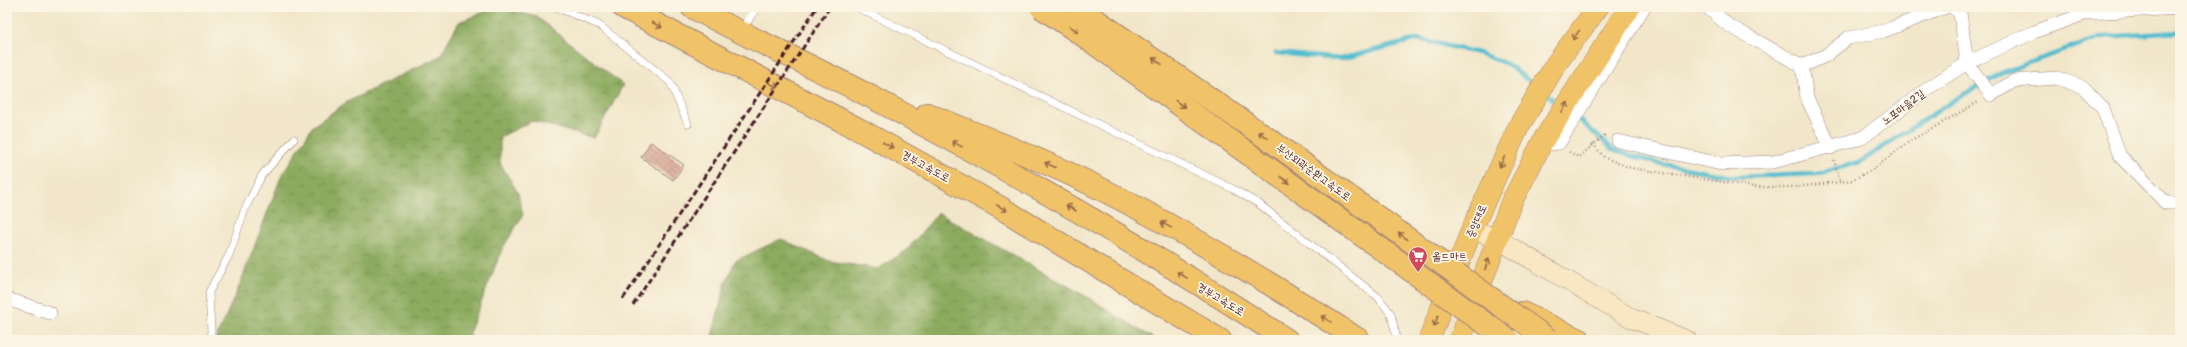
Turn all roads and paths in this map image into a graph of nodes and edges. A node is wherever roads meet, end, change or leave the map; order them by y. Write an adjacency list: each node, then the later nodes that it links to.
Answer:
1 (556, 7): 20 (lane)
2 (623, 7): 34 (highway, 경부고속도로, one-way to 34)
3 (692, 7): 15 (highway, 경부고속도로)
4 (757, 7): 15 (lane)
5 (856, 7): 37 (lane)
6 (1041, 7): 40 (highway, one-way to 40, bridge)
7 (1078, 7): 30 (highway, 부산외곽순환고속도로, one-way to 7, bridge)
8 (1598, 7): 28 (main road, 중앙대로, one-way to 28)
9 (1630, 7): 19 (main road)
10 (1644, 7): 19 (street)
11 (1707, 7): 16 (street)
12 (1946, 7): 16 (street)
13 (1952, 7): 17 (street)
14 (2180, 8): 17 (street, 노포마을2길)
15 (741, 32): 18 (highway, 경부고속도로)
16 (1802, 66): 25 (street)
17 (1970, 66): 25 (street, 노포마을2길); 27 (street)
18 (821, 72): 35 (highway, 경부고속도로, one-way to 18); 36 (highway, one-way to 18)
19 (1587, 84): 23 (main road)
20 (688, 124)
21 (1606, 134): 23 (path)
22 (294, 138): 33 (lane)
23 (1552, 140): 29 (main road)
24 (1618, 140): 25 (street, 노포마을2길)
25 (1832, 152): 26 (path)
26 (1840, 182)
27 (2180, 203)
28 (1472, 229): 29 (street); 38 (main road, 중앙대로, one-way to 38)
29 (1496, 239): 39 (main road, one-way to 29); 43 (street)
30 (1482, 292): 41 (highway, 부산외곽순환고속도로, bridge); 42 (highway, bridge)
31 (7, 299): 32 (street)
32 (50, 313)
33 (210, 340)
34 (1220, 340)
35 (1287, 340)
36 (1359, 340)
37 (1397, 340)
38 (1429, 340)
39 (1460, 340)
40 (1508, 340)
41 (1549, 340)
42 (1579, 340)
43 (1687, 340)

